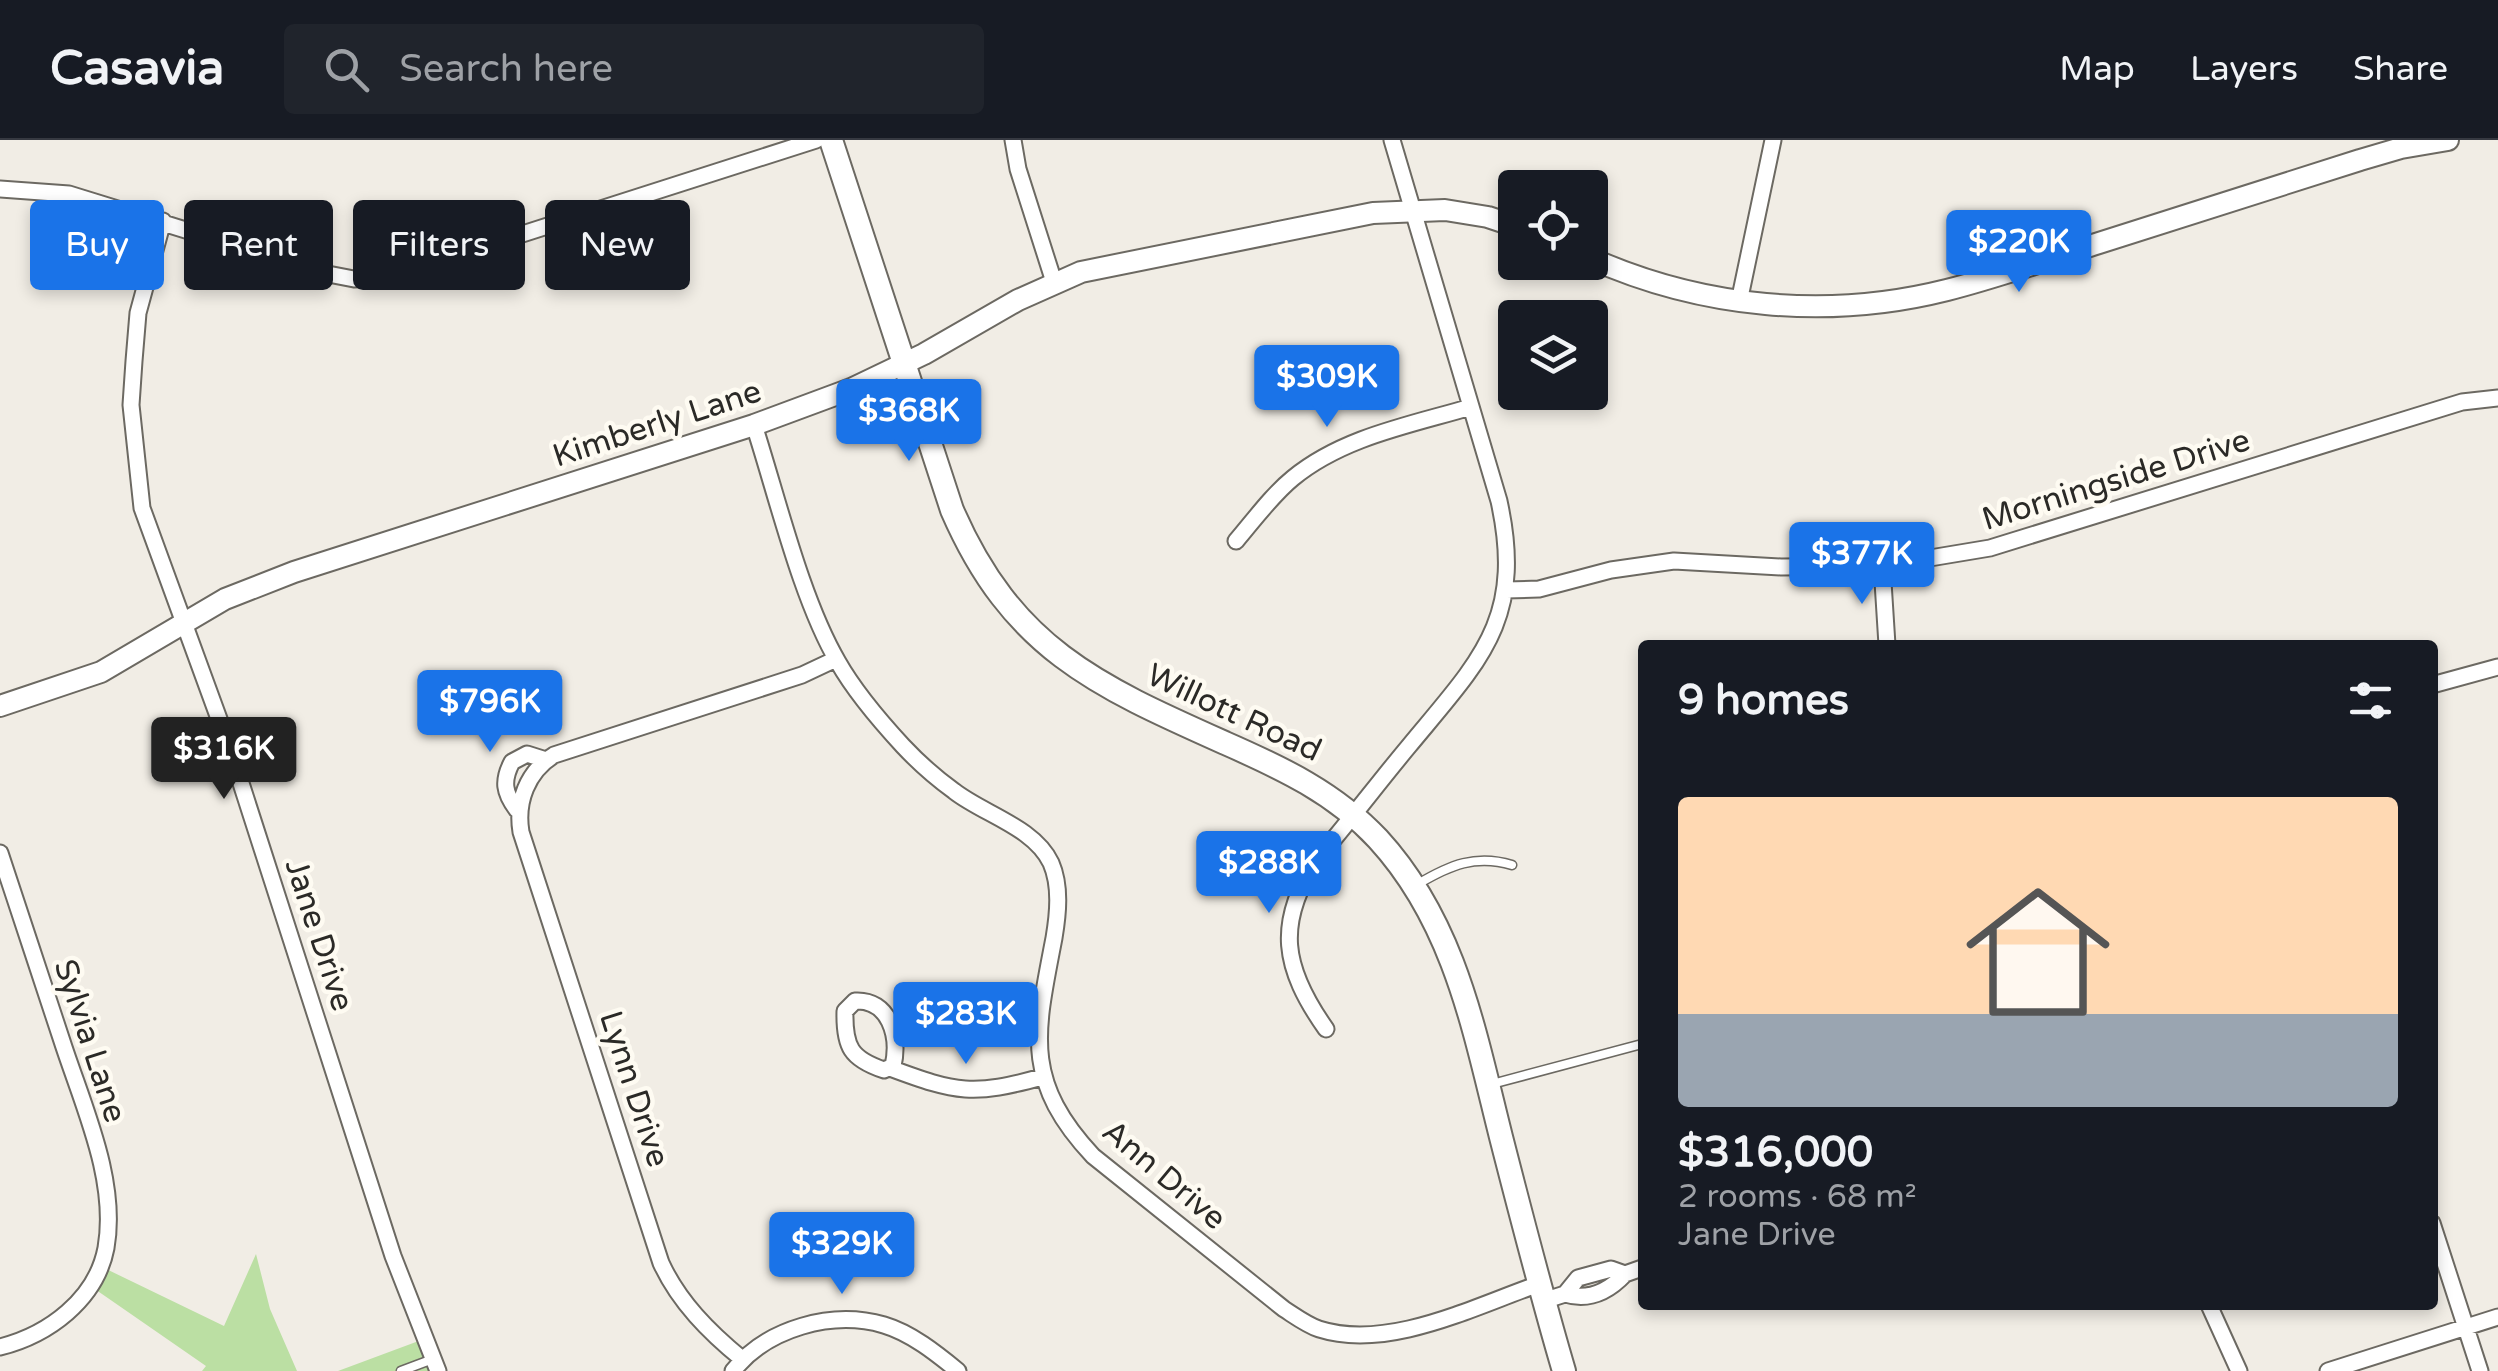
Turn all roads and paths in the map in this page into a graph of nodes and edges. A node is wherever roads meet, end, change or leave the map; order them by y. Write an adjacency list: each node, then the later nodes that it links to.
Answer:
1 (816, 140): 11 (street)
2 (832, 140): 16 (main road, Willott Road)
3 (1013, 140): 13 (street)
4 (1392, 140): 9 (street)
5 (1774, 140): 15 (street)
6 (2448, 140): 15 (street)
7 (0, 189): 8 (street)
8 (90, 200)
9 (1412, 209): 10 (street, Kimberly Lane); 13 (street, Kimberly Lane); 18 (street)
10 (1498, 220)
11 (164, 223)
12 (1608, 264): 15 (street)
13 (1054, 282): 16 (street, Kimberly Lane)
14 (144, 290): 23 (street, Jane Drive)
15 (1740, 302)
16 (905, 364): 19 (street, Kimberly Lane); 31 (main road, Willott Road)
17 (2498, 398): 21 (street, Morningside Drive)
18 (1471, 407): 20 (street); 22 (street)
19 (754, 425): 23 (street, Kimberly Lane); 25 (street, Ann Drive)
20 (1236, 541)
21 (1882, 566): 22 (street, Morningside Drive); 24 (street)
22 (1506, 590): 31 (street)
23 (184, 624): 28 (street, Kimberly Lane); 47 (street, Jane Drive)
24 (1888, 640)
25 (836, 659): 29 (street, Lynn Drive); 38 (street, Ann Drive)
26 (2498, 667): 27 (street)
27 (2438, 683)
28 (0, 706)
29 (546, 760): 30 (street); 30 (street, Lynn Drive)
30 (517, 810): 48 (street, Lynn Drive)
31 (1354, 815): 34 (main road, Willott Road); 35 (street)
32 (0, 852): 46 (street, Sylvia Lane)
33 (1512, 865): 34 (lane)
34 (1414, 887): 39 (main road, Willott Road)
35 (1326, 1030)
36 (1638, 1045): 39 (lane)
37 (890, 1068): 37 (street); 38 (street)
38 (1042, 1077): 42 (street, Ann Drive)
39 (1488, 1086): 42 (main road, Willott Road)
40 (2438, 1241): 45 (street)
41 (1638, 1269): 42 (street, Ann Drive)
42 (1549, 1293): 51 (main road, Willott Road)
43 (2212, 1310): 52 (street)
44 (2498, 1317): 45 (street)
45 (2466, 1327): 53 (street); 54 (street)
46 (0, 1347)
47 (435, 1365): 49 (lane)
48 (738, 1365): 50 (street)
49 (401, 1371)
50 (958, 1371)
51 (1564, 1371)
52 (2239, 1371)
53 (2328, 1371)
54 (2480, 1371)

